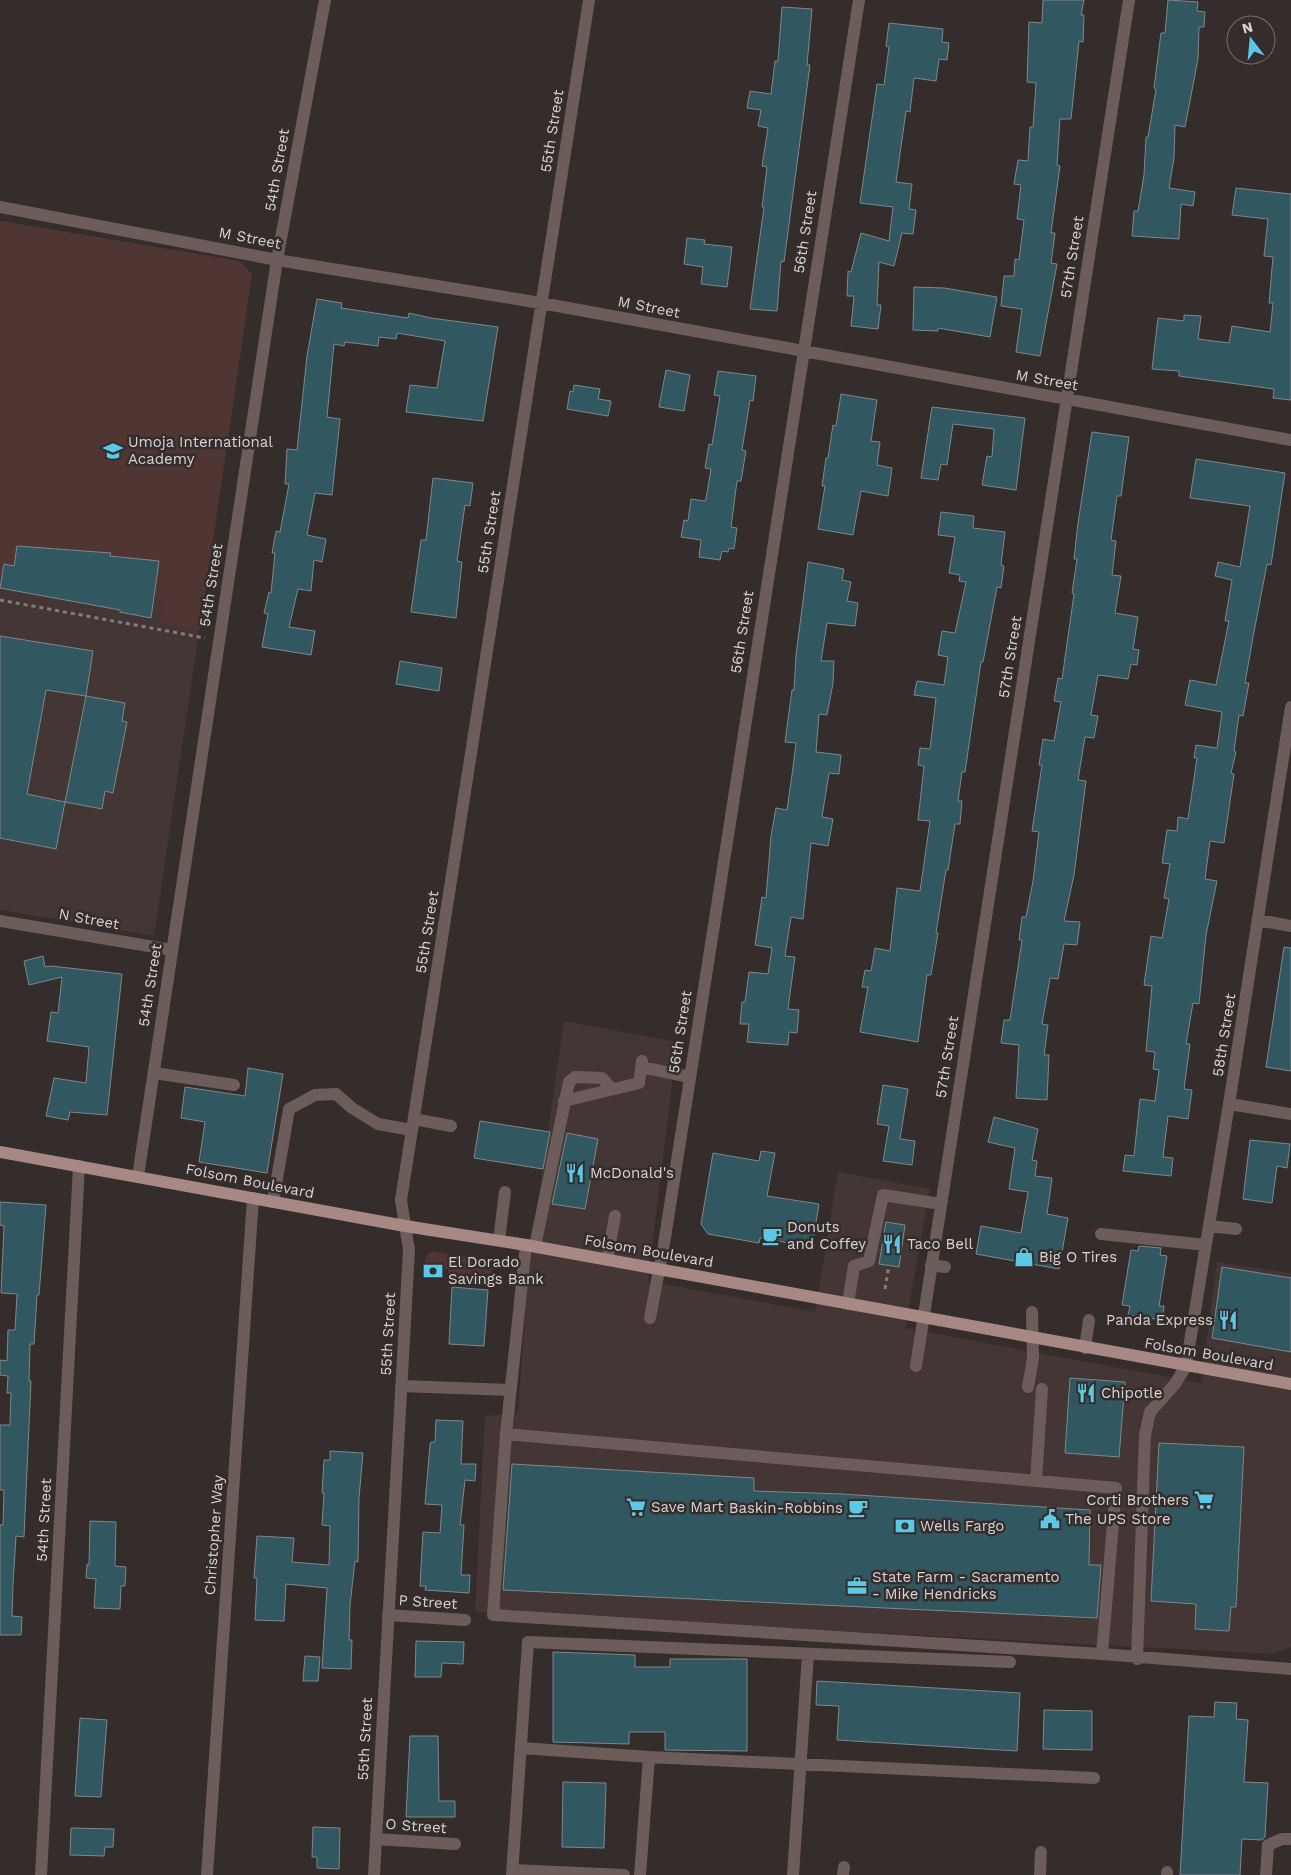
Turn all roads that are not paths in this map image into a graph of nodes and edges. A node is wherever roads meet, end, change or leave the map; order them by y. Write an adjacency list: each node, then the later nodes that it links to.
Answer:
1 (324, 0): 6 (street, 54th Street)
2 (589, 0): 7 (street, 55th Street)
3 (859, 0): 8 (street, 56th Street)
4 (1129, 0): 9 (street, 57th Street)
5 (0, 207): 6 (street, M Street)
6 (277, 260): 7 (street, M Street); 16 (street, 54th Street)
7 (541, 303): 8 (street, M Street); 24 (street, 55th Street)
8 (802, 352): 9 (street, M Street); 18 (street, 56th Street)
9 (1066, 400): 10 (street, M Street); 32 (street, 57th Street)
10 (1291, 440)
11 (1291, 707): 12 (street, 58th Street)
12 (1286, 774): 13 (street, 58th Street)
13 (1258, 920): 15 (street); 22 (street, 58th Street)
14 (0, 921): 16 (street, N Street)
15 (1291, 926)
16 (172, 950): 17 (street, 54th Street)
17 (154, 1073): 19 (street); 28 (street, 54th Street)
18 (690, 1077): 20 (street); 44 (street, 56th Street)
19 (234, 1085)
20 (612, 1089): 21 (street); 21 (street)
21 (564, 1101): 40 (street)
22 (1230, 1104): 23 (street); 35 (street, 58th Street)
23 (1291, 1114)
24 (413, 1125): 25 (street); 31 (street); 34 (street, 55th Street)
25 (451, 1126)
26 (0, 1152): 27 (main road, Folsom Boulevard)
27 (79, 1166): 28 (main road, Folsom Boulevard); 77 (street, 54th Street)
28 (138, 1176): 30 (main road, Folsom Boulevard)
29 (504, 1192): 38 (street)
30 (254, 1198): 31 (main road, Folsom Boulevard); 78 (street, Christopher Way)
31 (274, 1202): 34 (main road, Folsom Boulevard)
32 (941, 1204): 42 (street, 57th Street); 45 (street)
33 (615, 1216): 41 (street)
34 (405, 1226): 38 (main road, Folsom Boulevard); 55 (street, 55th Street)
35 (1209, 1226): 36 (street); 39 (street, 58th Street)
36 (1236, 1229)
37 (1101, 1234): 39 (street)
38 (499, 1240): 40 (main road, Folsom Boulevard)
39 (1206, 1244): 53 (street, 58th Street)
40 (531, 1246): 41 (main road, Folsom Boulevard); 58 (street)
41 (607, 1260): 44 (main road, Folsom Boulevard)
42 (931, 1264): 43 (street); 48 (street, 57th Street)
43 (945, 1267)
44 (660, 1269): 45 (main road, Folsom Boulevard); 47 (street, 56th Street)
45 (848, 1304): 48 (main road, Folsom Boulevard)
46 (1032, 1312): 50 (street)
47 (650, 1318)
48 (923, 1318): 50 (main road, Folsom Boulevard); 52 (street, 57th Street)
49 (1089, 1320): 51 (street)
50 (1034, 1338): 51 (main road, Folsom Boulevard); 56 (street)
51 (1085, 1348): 53 (main road, Folsom Boulevard)
52 (916, 1366)
53 (1186, 1366): 54 (main road, Folsom Boulevard); 65 (street)
54 (1291, 1384)
55 (401, 1386): 58 (street); 61 (street, 55th Street)
56 (1028, 1387)
57 (1042, 1389): 60 (street)
58 (510, 1390): 59 (street)
59 (506, 1434): 60 (street); 64 (street)
60 (1036, 1482): 64 (street)
61 (388, 1615): 62 (street, P Street); 73 (street, 55th Street)
62 (466, 1620)
63 (808, 1654): 66 (street); 68 (street); 70 (street)
64 (1102, 1654): 65 (street)
65 (1137, 1658): 67 (street)
66 (1010, 1662)
67 (1291, 1669)
68 (521, 1748): 69 (street); 76 (street)
69 (650, 1757): 70 (street); 81 (street)
70 (801, 1763): 71 (street); 82 (street)
71 (1094, 1778)
72 (1291, 1839): 84 (street)
73 (376, 1840): 74 (street, O Street); 79 (street, 55th Street)
74 (455, 1844)
75 (1041, 1852): 83 (street)
76 (513, 1873): 80 (street)
77 (41, 1875)
78 (207, 1875)
79 (374, 1875)
80 (624, 1875)
81 (640, 1875)
82 (794, 1875)
83 (1040, 1875)
84 (1266, 1875)

